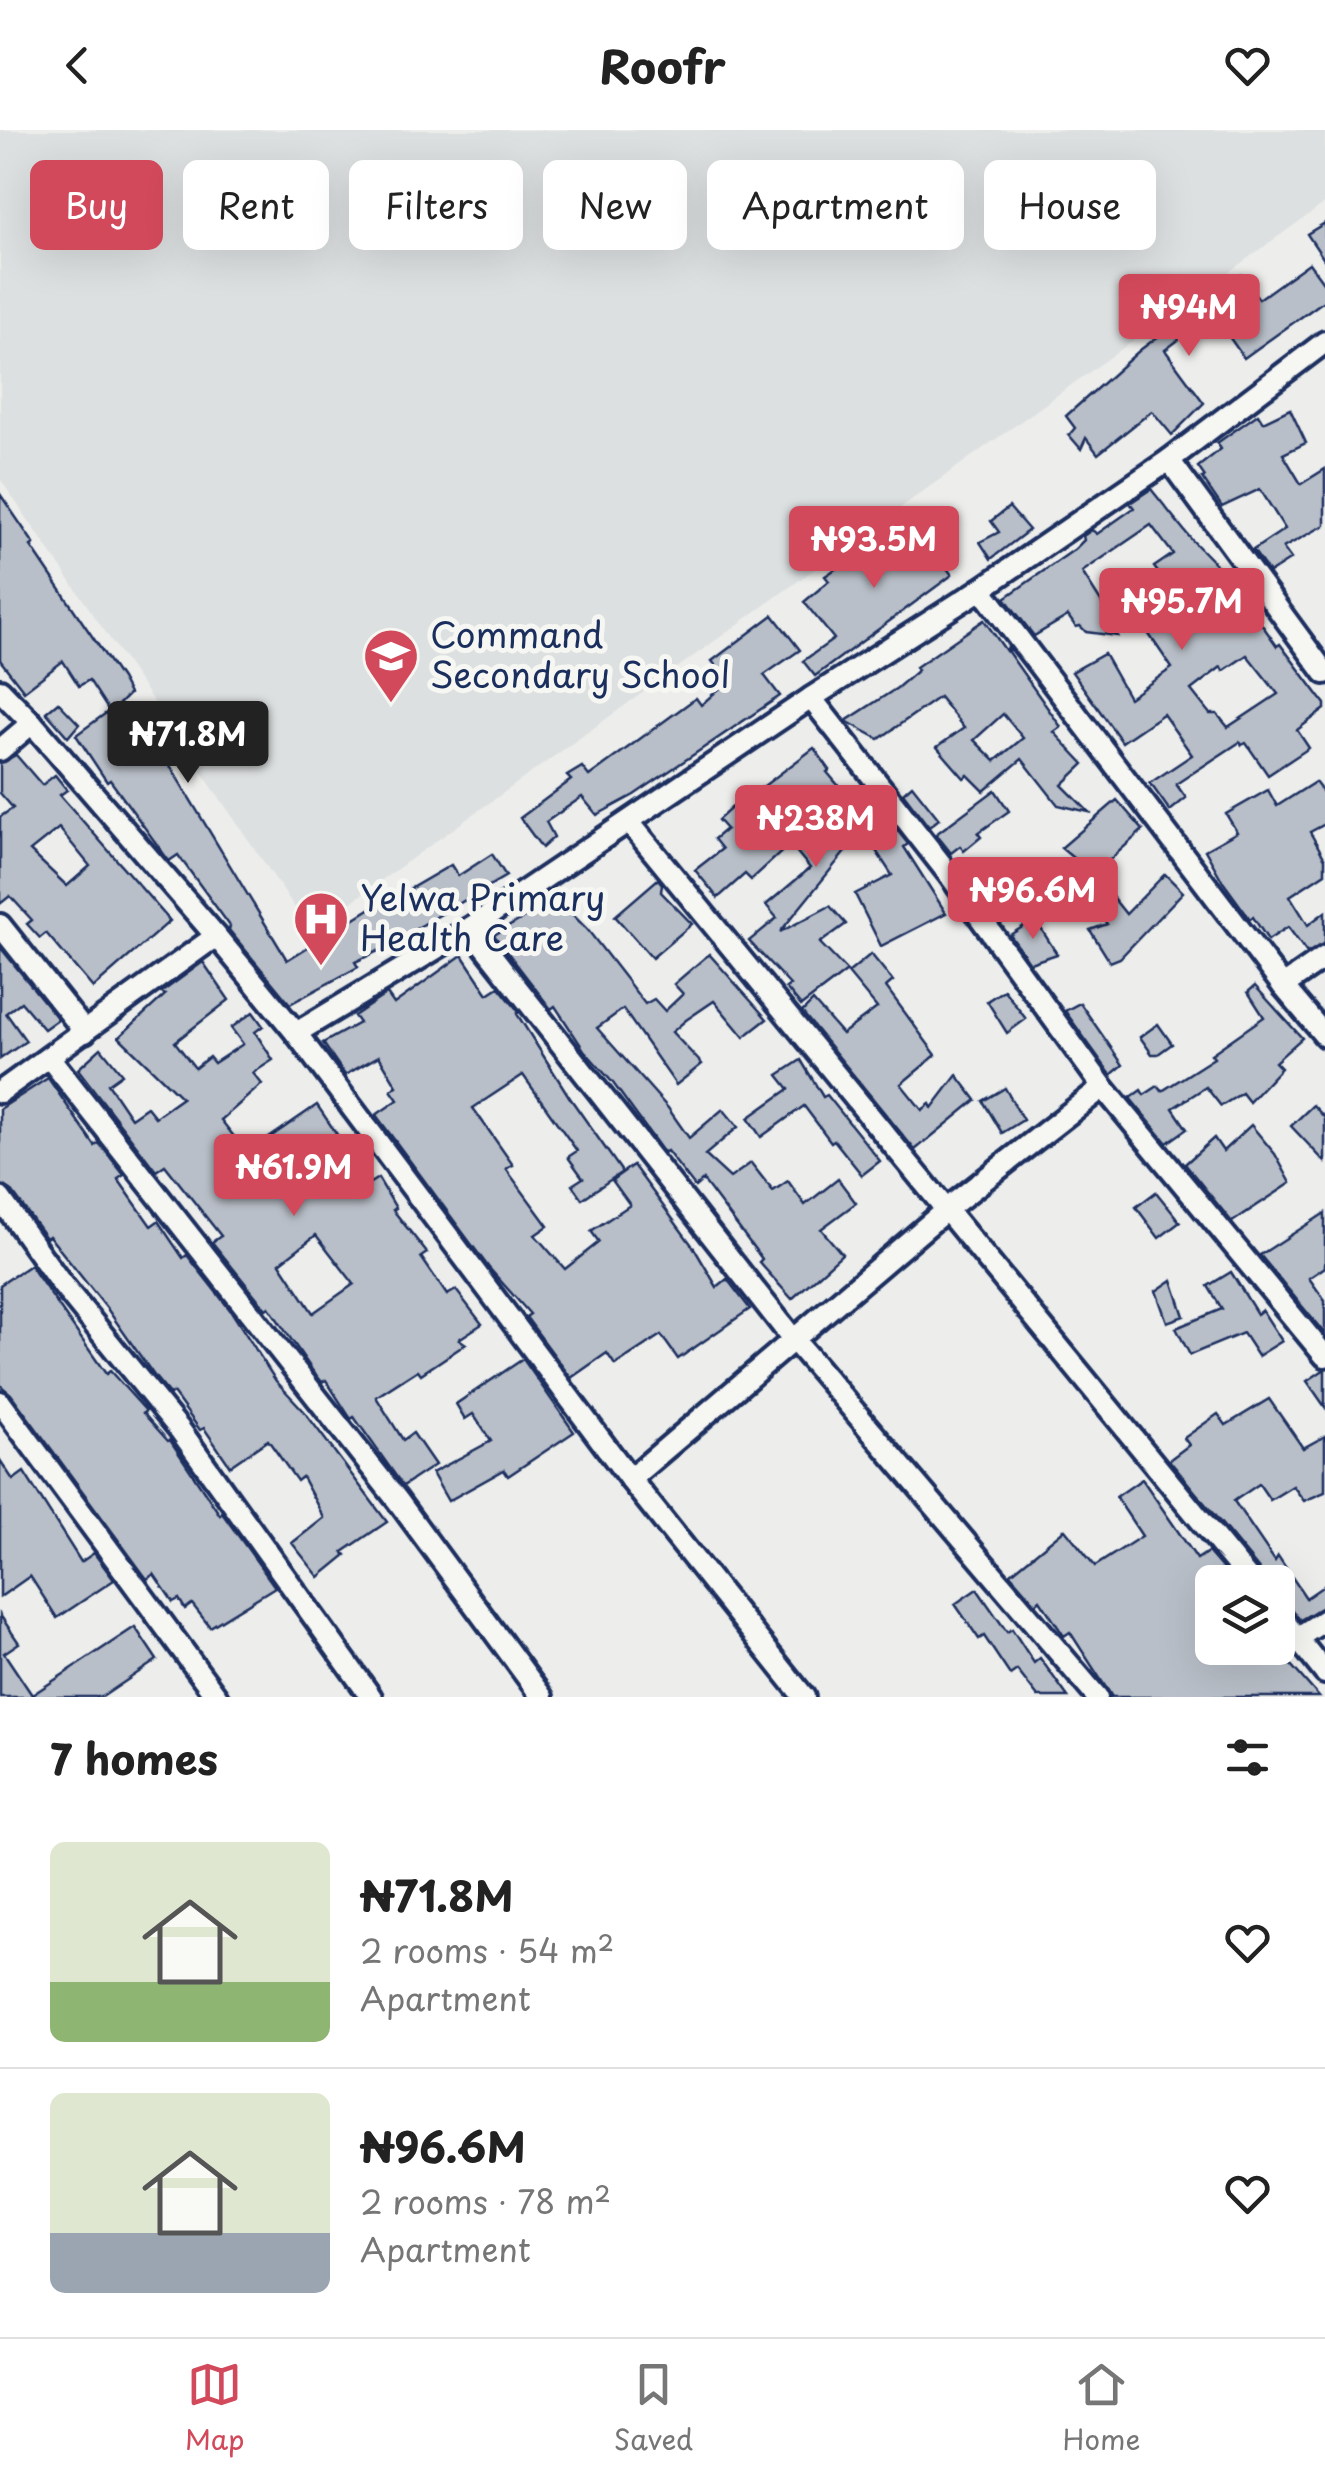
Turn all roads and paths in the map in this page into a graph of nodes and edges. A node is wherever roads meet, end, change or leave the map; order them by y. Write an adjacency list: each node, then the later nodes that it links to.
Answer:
1 (1325, 342): 2 (street)
2 (1169, 460): 3 (street); 4 (street)
3 (981, 589): 6 (street); 14 (street)
4 (1325, 673)
5 (0, 690): 7 (street)
6 (811, 698): 9 (street); 19 (street)
7 (32, 722): 8 (street); 12 (street)
8 (0, 750)
9 (629, 822): 11 (street); 22 (street)
10 (0, 925): 15 (street)
11 (470, 928): 16 (street); 23 (street)
12 (216, 936): 15 (street); 16 (street)
13 (1325, 957): 14 (street)
14 (1283, 986): 17 (street)
15 (85, 1032): 18 (street)
16 (296, 1034): 26 (street)
17 (1325, 1036)
18 (50, 1057): 20 (street); 34 (street)
19 (1103, 1087): 22 (street); 24 (street)
20 (0, 1092)
21 (0, 1198): 33 (street)
22 (947, 1209): 23 (street); 27 (street)
23 (793, 1339): 26 (street); 36 (street)
24 (1325, 1356)
25 (0, 1402): 32 (street)
26 (630, 1479): 35 (street)
27 (1238, 1565)
28 (1325, 1620): 30 (street)
29 (1295, 1635): 30 (street)
30 (1297, 1638): 31 (street)
31 (1325, 1673)
32 (217, 1697)
33 (370, 1697)
34 (542, 1697)
35 (804, 1697)
36 (1097, 1697)

